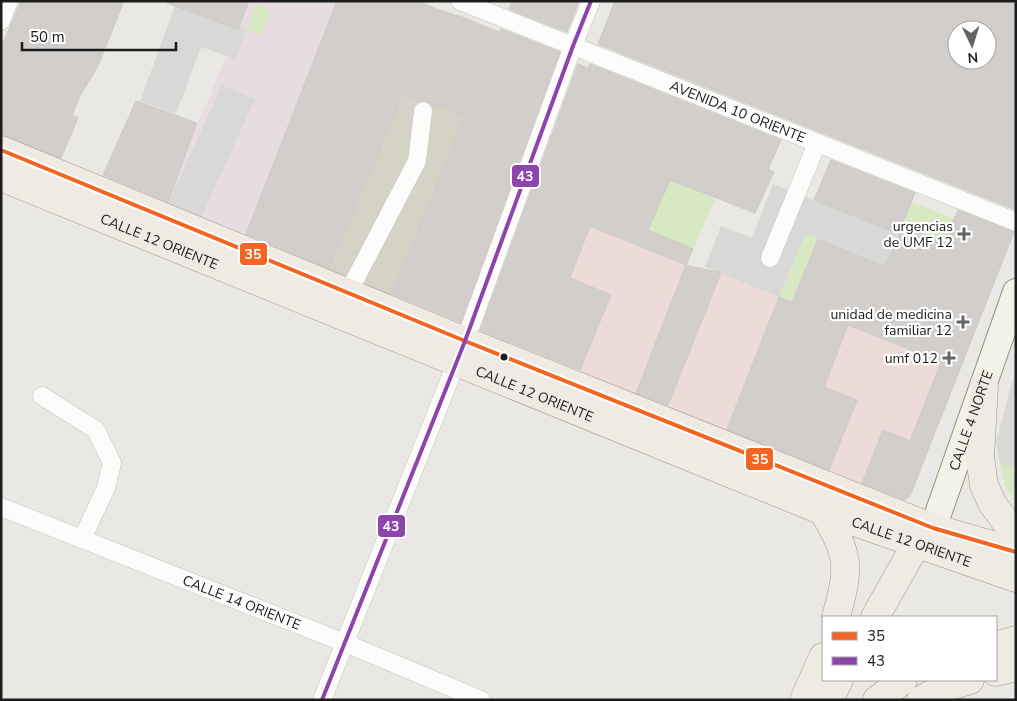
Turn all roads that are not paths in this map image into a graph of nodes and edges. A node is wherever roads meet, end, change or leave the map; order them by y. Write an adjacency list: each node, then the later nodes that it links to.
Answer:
1 (9, 1): 4 (street)
2 (460, 1): 5 (street, AVENIDA 10 ORIENTE)
3 (591, 1): 5 (street)
4 (1, 21)
5 (573, 46): 7 (street, AVENIDA 10 ORIENTE); 14 (street)
6 (423, 111): 13 (street)
7 (817, 143): 10 (street, AVENIDA 10 ORIENTE); 11 (street)
8 (1, 150): 13 (main road, CALLE 12 ORIENTE)
9 (1, 177): 14 (main road, CALLE 12 ORIENTE)
10 (1016, 222)
11 (770, 258)
12 (1016, 292): 15 (main road, CALLE 4 NORTE)
13 (348, 293): 14 (main road, CALLE 12 ORIENTE)
14 (461, 352): 18 (main road, CALLE 12 ORIENTE); 19 (main road, CALLE 12 ORIENTE); 27 (street)
15 (984, 386): 19 (main road, CALLE 4 NORTE); 20 (main road)
16 (42, 396): 21 (street)
17 (1, 507): 21 (street, CALLE 14 ORIENTE)
18 (824, 511): 19 (main road, CALLE 12 ORIENTE); 24 (main road)
19 (925, 536): 22 (main road, CALLE 12 ORIENTE); 23 (main road, CALLE 12 ORIENTE); 25 (main road)
20 (1016, 536)
21 (82, 539): 27 (street, CALLE 14 ORIENTE)
22 (1016, 552)
23 (1016, 578)
24 (836, 616)
25 (876, 616)
26 (1016, 640): 28 (main road)
27 (345, 642): 35 (street); 36 (street, CALLE 14 ORIENTE)
28 (997, 646)
29 (822, 659): 37 (main road)
30 (1016, 666): 31 (main road)
31 (997, 672)
32 (838, 681): 38 (main road)
33 (902, 681): 39 (main road)
34 (967, 681): 40 (main road)
35 (322, 700)
36 (481, 700)
37 (804, 700)
38 (829, 700)
39 (877, 700)
40 (921, 700)

